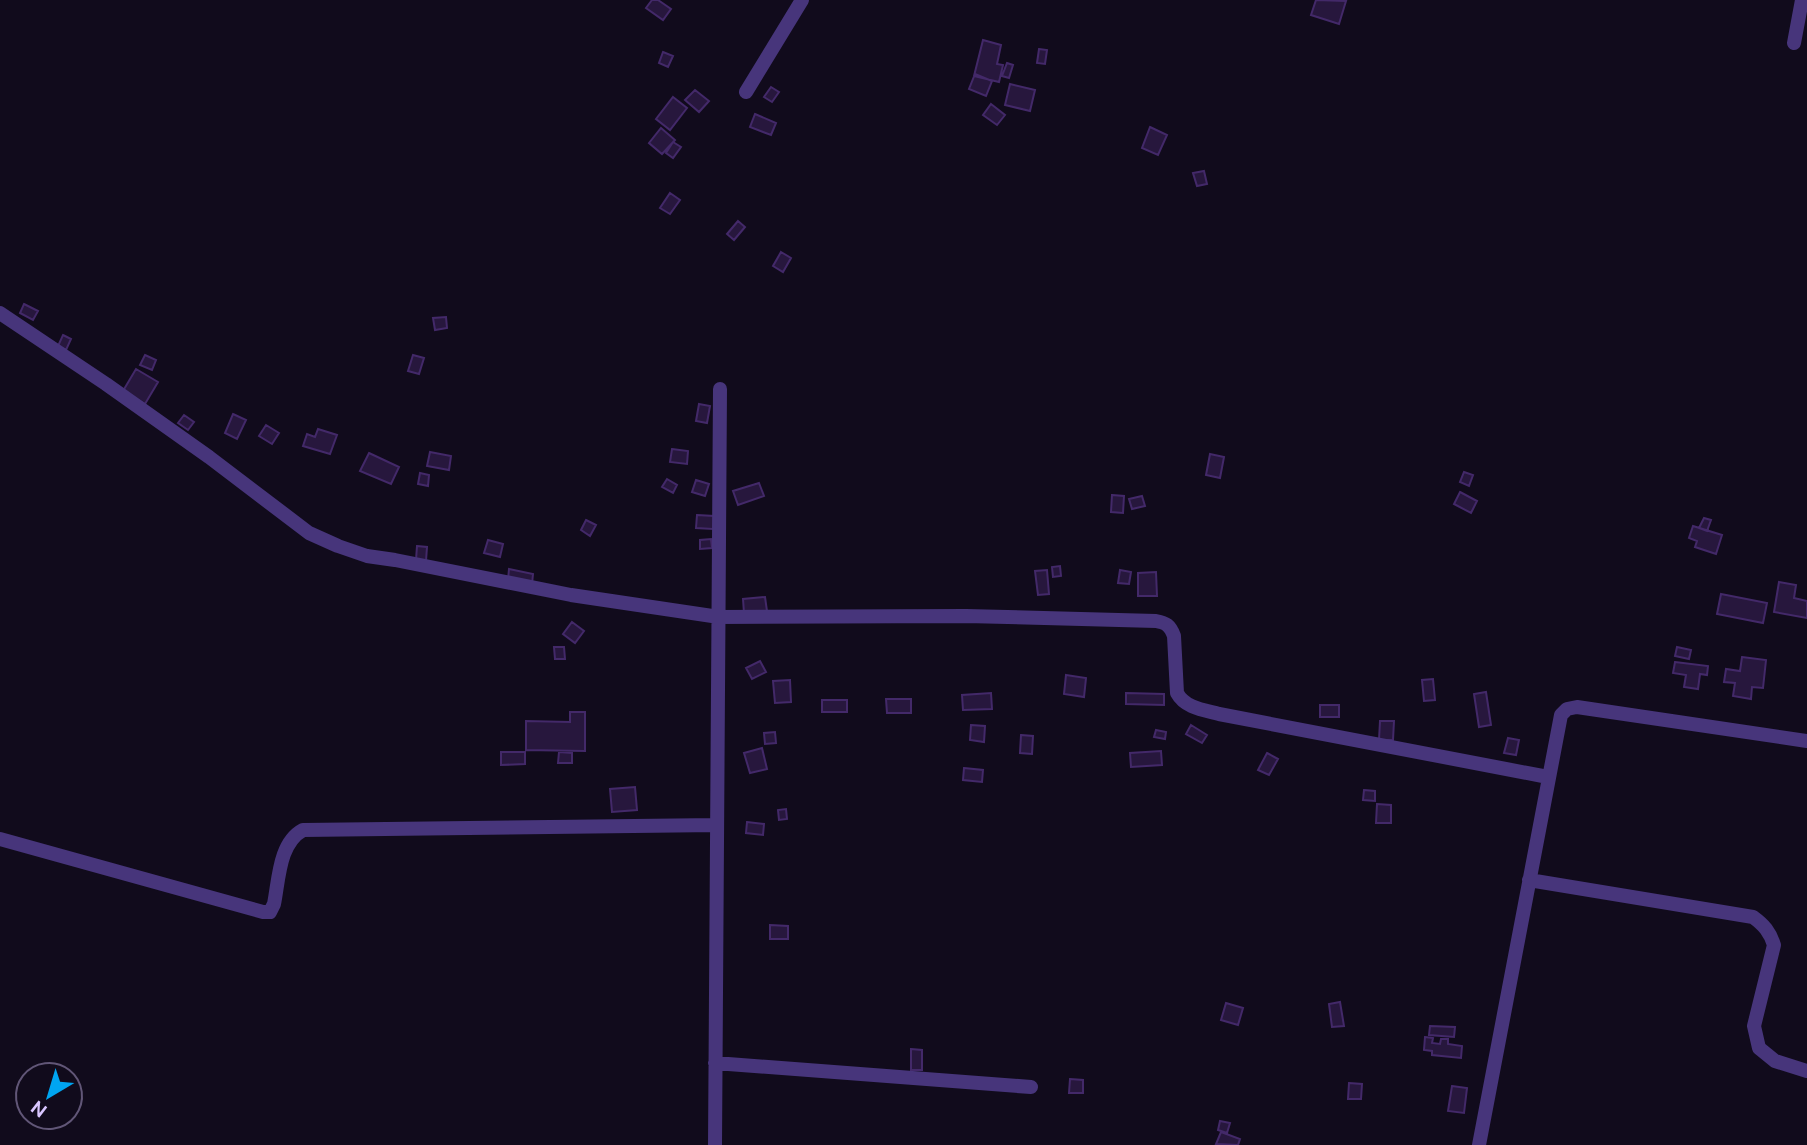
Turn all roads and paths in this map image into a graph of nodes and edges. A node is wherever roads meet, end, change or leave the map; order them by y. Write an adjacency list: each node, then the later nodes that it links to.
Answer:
1 (802, 0): 4 (street)
2 (1802, 0): 3 (street)
3 (1794, 43)
4 (746, 92)
5 (0, 313): 7 (street)
6 (720, 388): 7 (street)
7 (719, 617): 9 (street); 10 (street)
8 (1807, 741): 9 (street)
9 (1548, 777): 12 (street)
10 (717, 825): 11 (street); 13 (street)
11 (0, 839)
12 (1529, 880): 14 (street); 17 (street)
13 (715, 1063): 15 (street); 16 (street)
14 (1807, 1071)
15 (1031, 1087)
16 (715, 1145)
17 (1479, 1145)

